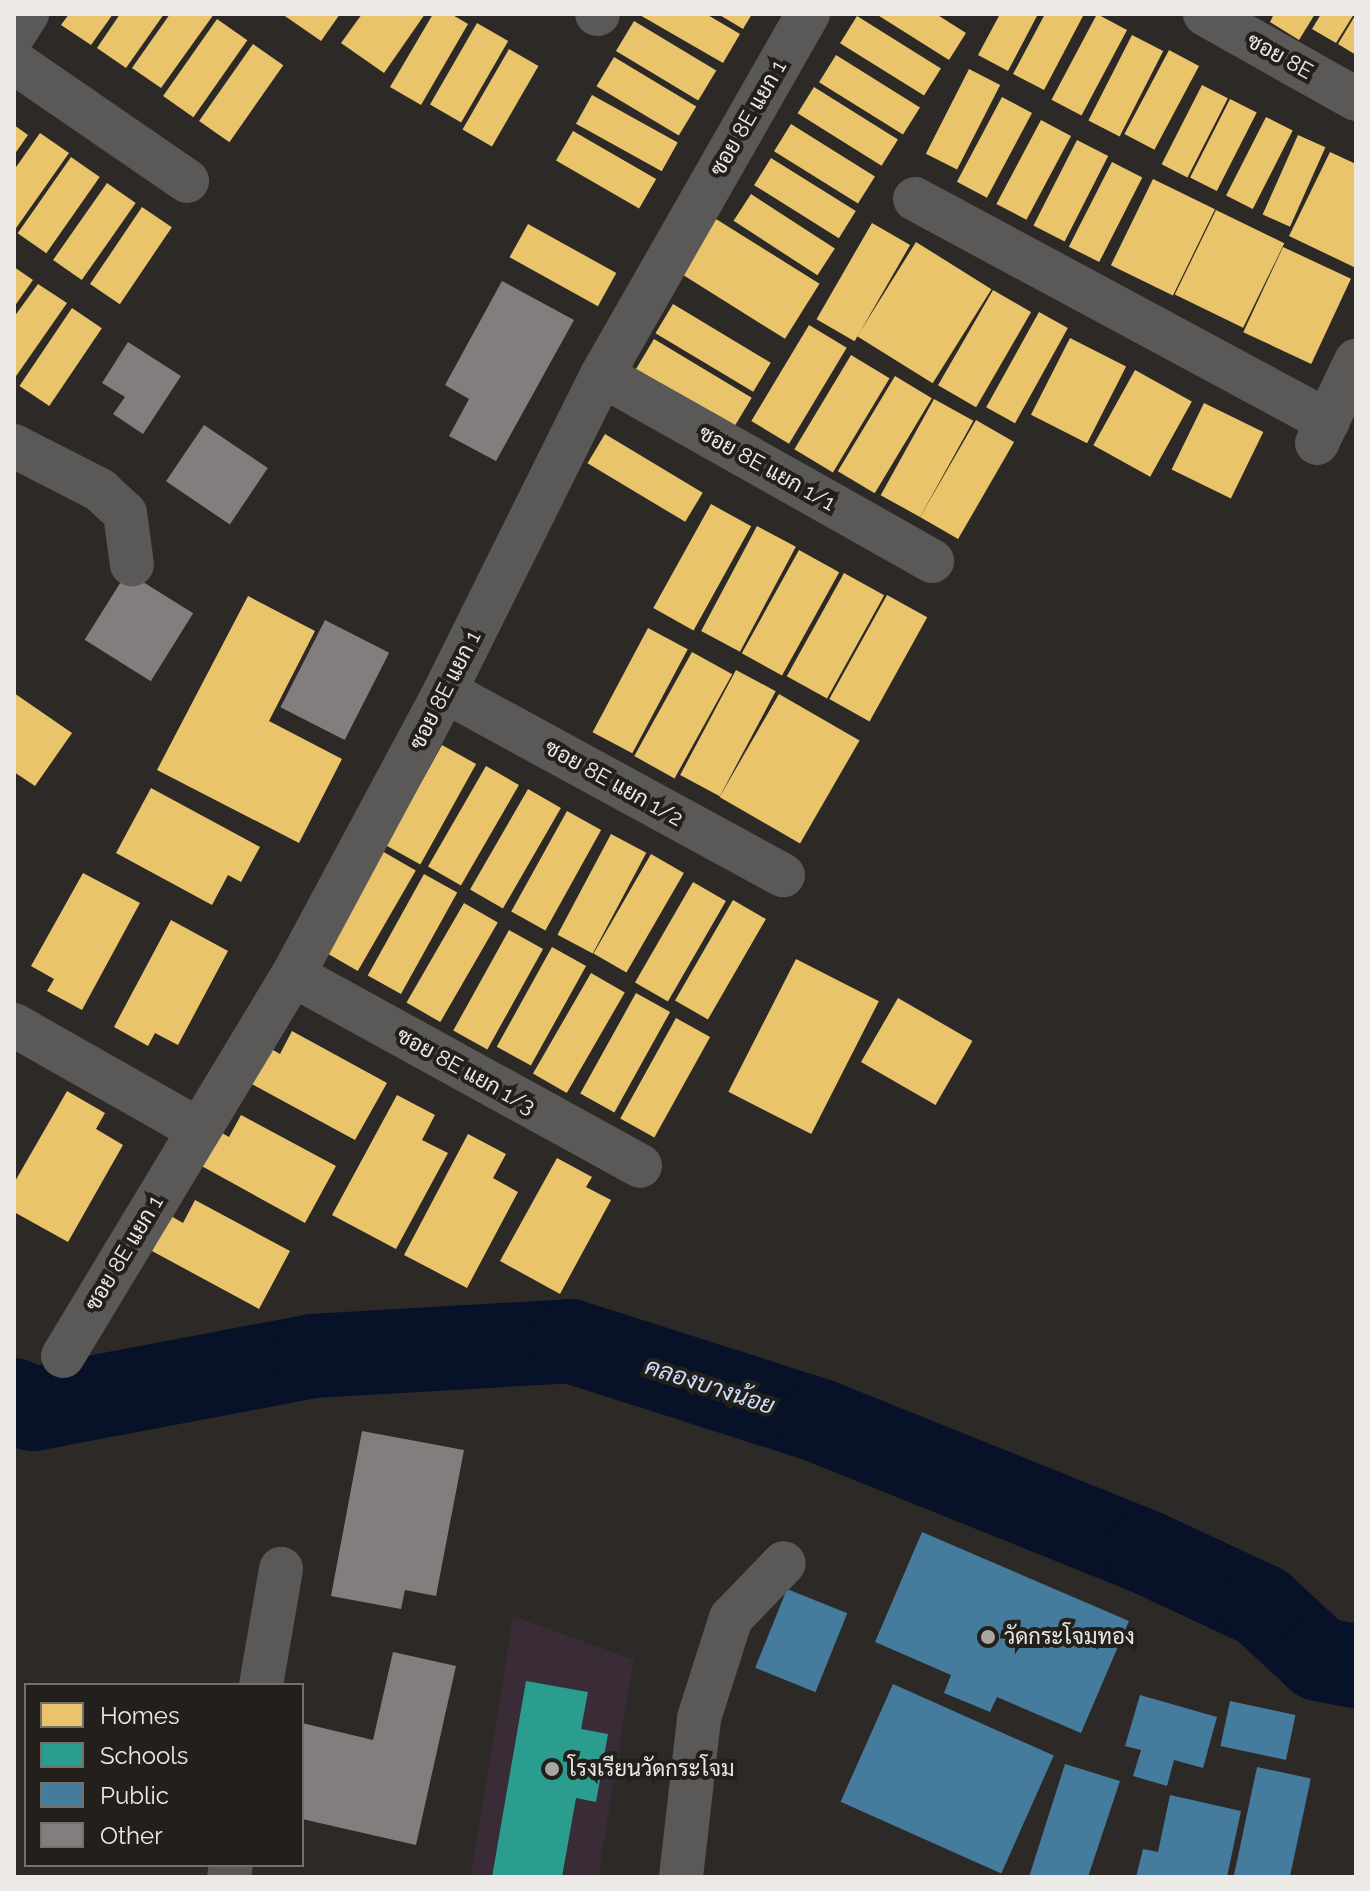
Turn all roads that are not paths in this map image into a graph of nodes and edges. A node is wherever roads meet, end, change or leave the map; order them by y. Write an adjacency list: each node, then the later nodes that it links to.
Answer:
1 (27, 14): 4 (street)
2 (808, 14): 10 (street, ซอย 8E แยก 1)
3 (1205, 14): 6 (street, ซอย 8E)
4 (14, 34)
5 (14, 62): 7 (street)
6 (1356, 99)
7 (187, 181)
8 (915, 199): 9 (street)
9 (1356, 361)
10 (602, 375): 12 (street, ซอย 8E แยก 1/1); 14 (street, ซอย 8E แยก 1)
11 (14, 446): 13 (street)
12 (932, 561)
13 (132, 565)
14 (445, 691): 15 (street, ซอย 8E แยก 1/2); 16 (street, ซอย 8E แยก 1)
15 (783, 875)
16 (293, 975): 18 (street, ซอย 8E แยก 1); 19 (street, ซอย 8E แยก 1/3)
17 (14, 1025): 18 (street)
18 (197, 1129): 20 (street, ซอย 8E แยก 1)
19 (640, 1166)
20 (63, 1356)
21 (784, 1563): 24 (street)
22 (281, 1569): 23 (street)
23 (261, 1683)
24 (681, 1877)

